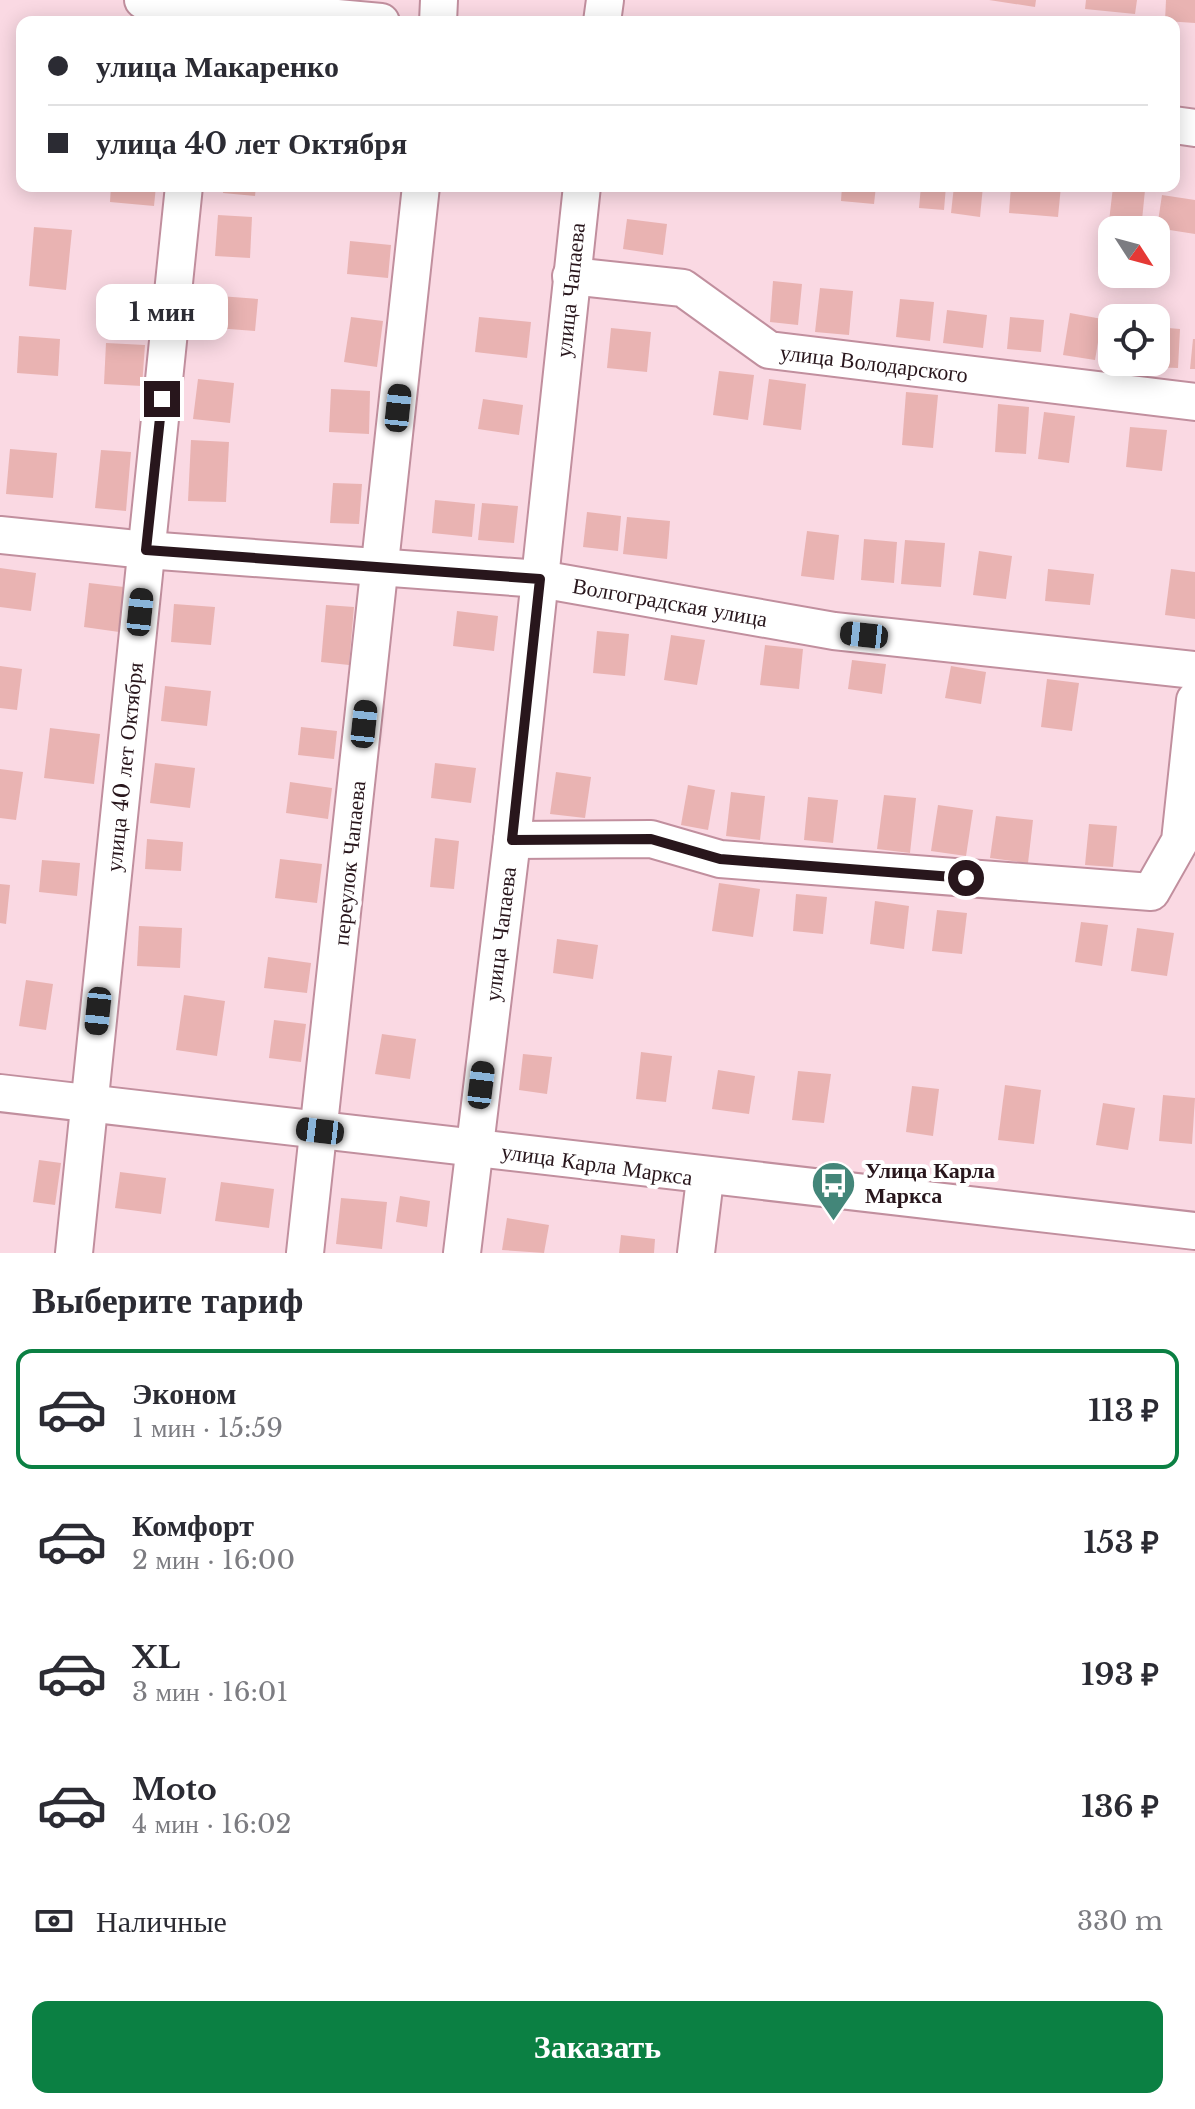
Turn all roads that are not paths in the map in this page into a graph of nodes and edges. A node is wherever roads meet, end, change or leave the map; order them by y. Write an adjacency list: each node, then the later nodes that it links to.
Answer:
1 (143, 0): 2 (street)
2 (201, 9): 3 (street)
3 (298, 16)
4 (183, 192): 10 (street, улица 40 лет Октября)
5 (420, 192): 11 (street, переулок Чапаева)
6 (581, 192): 7 (street, улица Чапаева)
7 (571, 276): 8 (street, улица Володарского); 12 (street, улица Чапаева)
8 (1195, 402)
9 (0, 535): 10 (street, Волгоградская улица)
10 (146, 550): 11 (street, Волгоградская улица); 17 (street, улица 40 лет Октября)
11 (382, 567): 12 (street, Волгоградская улица); 18 (street, переулок Чапаева)
12 (540, 579): 13 (street, Волгоградская улица); 15 (street, улица Чапаева)
13 (1195, 670)
14 (1195, 700): 15 (street)
15 (512, 840): 19 (street, улица Чапаева)
16 (0, 1093): 17 (street, улица Карла Маркса)
17 (88, 1103): 18 (street, улица Карла Маркса); 22 (street, улица 40 лет Октября)
18 (320, 1131): 19 (street, улица Карла Маркса); 23 (street, переулок Чапаева)
19 (473, 1147): 20 (street, улица Карла Маркса); 24 (street, улица Чапаева)
20 (705, 1179): 21 (street, улица Карла Маркса); 25 (street)
21 (1195, 1231)
22 (74, 1253)
23 (305, 1253)
24 (462, 1253)
25 (696, 1253)

